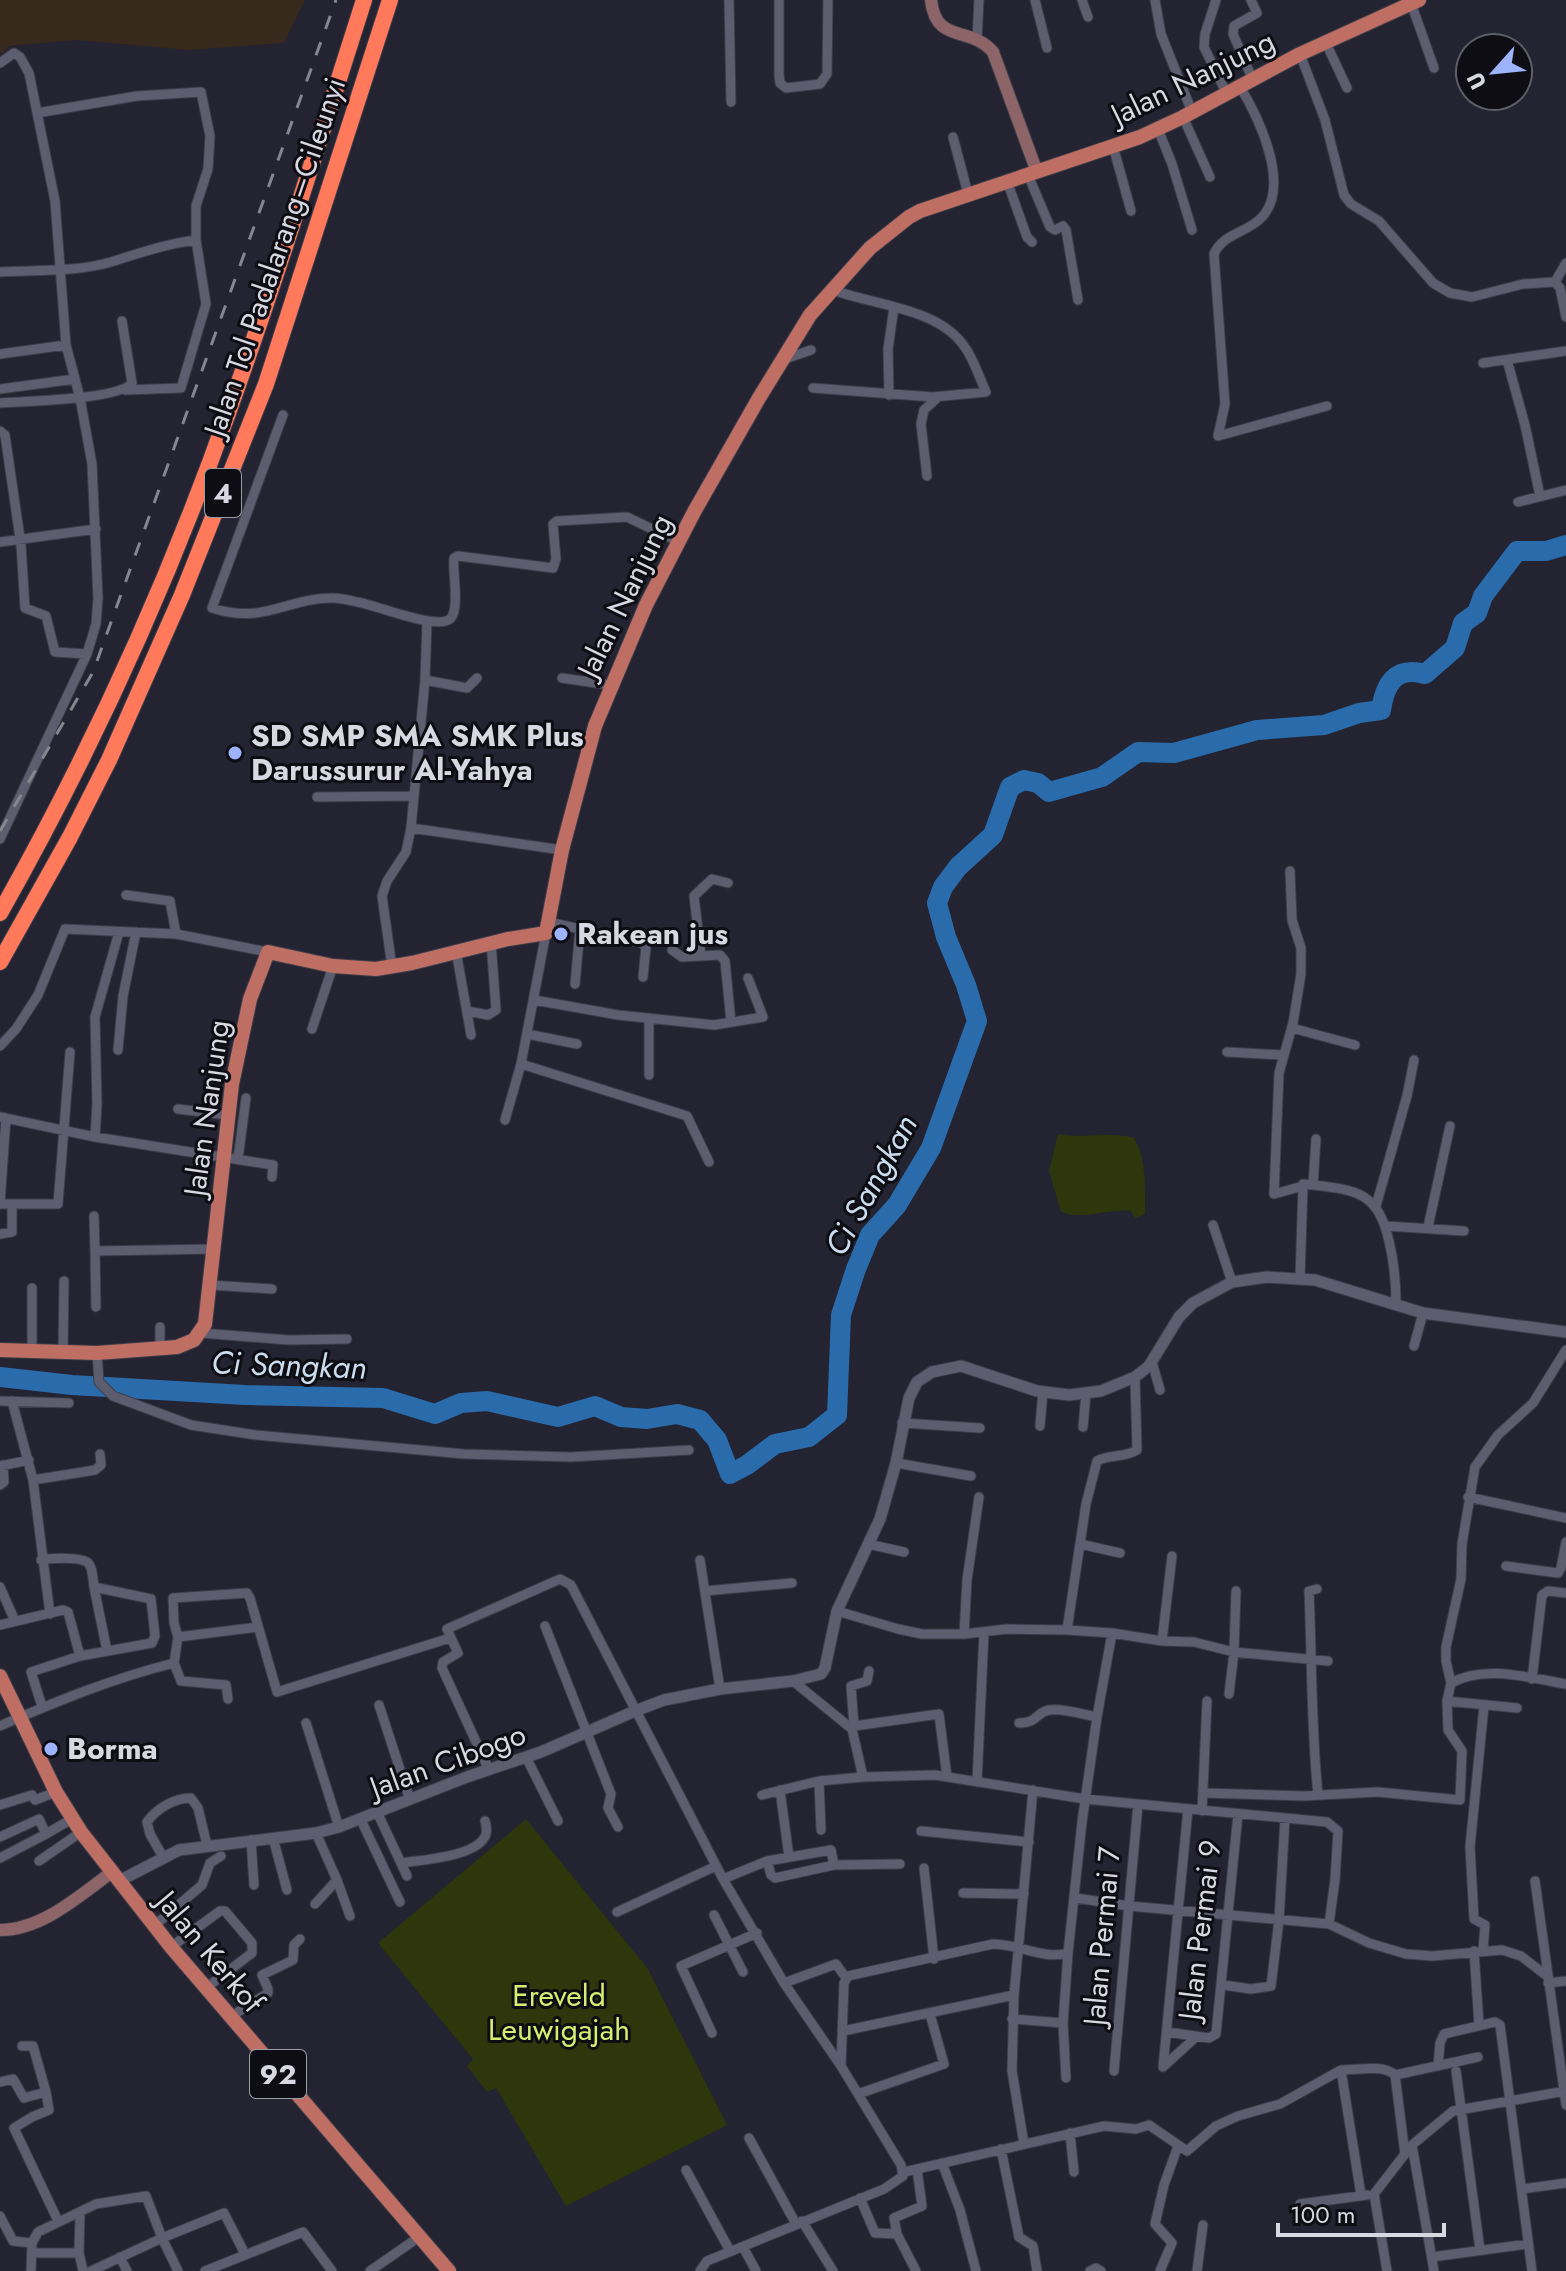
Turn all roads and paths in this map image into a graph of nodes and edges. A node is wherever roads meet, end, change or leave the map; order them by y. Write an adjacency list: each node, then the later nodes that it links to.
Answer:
1 (364, 0): 86 (highway, Jalan Tol Padalarang–Cileunyi / 4)
2 (390, 0): 97 (highway, Jalan Tol Padalarang–Cileunyi / 4)
3 (729, 0): 23 (street)
4 (779, 0): 5 (street)
5 (828, 0)
6 (931, 0): 15 (main road)
7 (979, 0): 15 (street)
8 (1035, 0): 17 (street)
9 (1082, 0): 14 (street)
10 (1155, 0): 25 (street)
11 (1216, 0): 21 (street)
12 (1251, 0): 21 (street)
13 (1415, 2): 16 (main road, Jalan Nanjung); 20 (street)
14 (1088, 17)
15 (977, 39): 29 (main road)
16 (1325, 41): 18 (main road, Jalan Nanjung); 22 (street)
17 (1047, 48)
18 (1300, 54): 21 (main road, Jalan Nanjung); 40 (street)
19 (0, 63): 24 (street)
20 (1434, 68)
21 (1239, 85): 25 (main road, Jalan Nanjung); 61 (street)
22 (1347, 88)
23 (731, 102)
24 (37, 113): 35 (street); 38 (street)
25 (1187, 115): 26 (main road, Jalan Nanjung); 30 (street)
26 (1158, 129): 28 (main road, Jalan Nanjung); 34 (street)
27 (953, 137): 32 (street)
28 (1113, 146): 29 (main road, Jalan Nanjung); 33 (street)
29 (1033, 173): 31 (main road, Jalan Nanjung); 42 (street)
30 (1210, 177)
31 (1007, 181): 32 (main road, Jalan Nanjung); 36 (street)
32 (968, 194): 41 (main road, Jalan Nanjung)
33 (1131, 211)
34 (1192, 230)
35 (196, 240): 38 (street); 56 (street)
36 (1032, 242)
37 (1566, 263): 40 (street)
38 (59, 269): 39 (street); 46 (street)
39 (0, 272)
40 (1555, 282): 44 (street)
41 (833, 290): 43 (street); 50 (main road, Jalan Nanjung)
42 (1078, 300)
43 (894, 307): 57 (street); 58 (street)
44 (1566, 317)
45 (122, 321): 56 (street)
46 (66, 345): 49 (street); 53 (street)
47 (811, 350): 50 (street)
48 (1566, 351): 51 (street)
49 (0, 354)
50 (782, 360): 71 (main road, Jalan Nanjung)
51 (1507, 360): 52 (street); 66 (street)
52 (1483, 363)
53 (75, 379): 55 (street); 59 (street)
54 (813, 388): 57 (street)
55 (0, 389)
56 (125, 390): 59 (street)
57 (889, 395): 58 (street)
58 (938, 397): 64 (street)
59 (80, 398): 60 (street); 68 (street)
60 (0, 403)
61 (1327, 406)
62 (283, 415): 72 (street)
63 (0, 431): 69 (street)
64 (927, 476)
65 (1566, 490): 66 (street)
66 (1540, 496): 67 (street)
67 (1518, 502)
68 (96, 529): 69 (street); 73 (street)
69 (21, 541): 70 (street); 73 (street)
70 (0, 542)
71 (679, 542): 72 (street); 77 (main road, Jalan Nanjung)
72 (427, 622): 76 (street)
73 (87, 654): 81 (street)
74 (477, 678): 76 (street)
75 (562, 678): 77 (street)
76 (425, 680): 78 (street)
77 (610, 685): 82 (main road, Jalan Nanjung)
78 (414, 796): 79 (street); 80 (street)
79 (317, 797)
80 (411, 828): 82 (street); 99 (street)
81 (0, 839)
82 (562, 850): 87 (main road, Jalan Nanjung)
83 (1290, 871): 107 (street)
84 (728, 883): 96 (street)
85 (126, 895): 91 (street)
86 (0, 913)
87 (547, 927): 88 (street); 92 (main road); 103 (street)
88 (580, 929): 100 (street); 102 (street)
89 (119, 932): 90 (street); 113 (street); 128 (street)
90 (136, 932): 91 (street); 114 (street)
91 (176, 934): 95 (street)
92 (491, 942): 94 (main road); 104 (street)
93 (672, 950): 96 (street)
94 (456, 951): 99 (main road); 104 (street)
95 (268, 952): 98 (main road); 123 (main road, Jalan Nanjung)
96 (701, 956): 106 (street)
97 (0, 962)
98 (333, 966): 99 (main road); 108 (street)
99 (392, 967)
100 (643, 977)
101 (748, 978): 106 (street)
102 (575, 984)
103 (534, 1000): 105 (street); 109 (street)
104 (467, 1011): 110 (street)
105 (649, 1018): 106 (street); 120 (street)
106 (731, 1022)
107 (1292, 1028): 112 (street); 117 (street)
108 (312, 1029)
109 (527, 1034): 111 (street); 119 (street)
110 (471, 1035)
111 (577, 1044)
112 (1355, 1045)
113 (0, 1046)
114 (118, 1050)
115 (70, 1052): 127 (street)
116 (1227, 1052): 117 (street)
117 (1283, 1055): 134 (street)
118 (1414, 1060): 137 (street)
119 (521, 1064): 125 (street); 132 (street)
120 (649, 1075)
121 (246, 1098): 131 (street)
122 (178, 1109): 123 (street)
123 (227, 1115): 130 (main road, Jalan Nanjung)
124 (3, 1118): 127 (street); 135 (street)
125 (505, 1120)
126 (1450, 1126): 141 (street)
127 (63, 1131): 128 (street); 136 (street)
128 (95, 1137): 130 (street)
129 (1316, 1139): 134 (street)
130 (222, 1156): 131 (street); 144 (main road, Jalan Nanjung)
131 (238, 1159): 133 (street)
132 (709, 1162)
133 (272, 1177)
134 (1305, 1189): 137 (street); 146 (street)
135 (0, 1203): 136 (street)
136 (12, 1204): 143 (street)
137 (1376, 1206): 140 (street)
138 (94, 1216): 145 (street)
139 (1213, 1225): 148 (street)
140 (1386, 1226): 141 (street); 152 (street)
141 (1428, 1227): 142 (street)
142 (1464, 1231)
143 (0, 1234)
144 (215, 1249): 145 (street); 149 (main road, Jalan Nanjung)
145 (95, 1251): 153 (street)
146 (1300, 1278): 148 (street); 152 (street)
147 (64, 1281): 164 (street)
148 (1232, 1282): 166 (street)
149 (210, 1285): 151 (street); 157 (main road, Jalan Nanjung)
150 (32, 1288): 163 (street)
151 (272, 1289)
152 (1396, 1303): 154 (street)
153 (96, 1307)
154 (1423, 1313): 156 (street); 159 (street)
155 (160, 1327): 160 (street)
156 (1566, 1332)
157 (201, 1333): 158 (street); 160 (main road)
158 (347, 1339)
159 (1414, 1346)
160 (160, 1349): 165 (main road)
161 (0, 1350): 163 (main road)
162 (1566, 1350): 187 (street)
163 (32, 1352): 164 (main road)
164 (63, 1353): 165 (main road)
165 (97, 1353): 178 (street)
166 (1152, 1362): 167 (street); 168 (street)
167 (1135, 1377): 170 (street); 190 (street)
168 (1160, 1390)
169 (1043, 1391): 170 (street); 174 (street); 175 (street)
170 (1086, 1394): 176 (street)
171 (0, 1401): 172 (street)
172 (12, 1401): 173 (street); 180 (street)
173 (69, 1403)
174 (902, 1423): 177 (street); 181 (street)
175 (1040, 1426)
176 (1083, 1427)
177 (980, 1428)
178 (689, 1450)
179 (100, 1454): 184 (street)
180 (29, 1460): 182 (street); 184 (street)
181 (896, 1463): 183 (street); 189 (street)
182 (1, 1466): 185 (street)
183 (971, 1476)
184 (33, 1480): 195 (street)
185 (0, 1485)
186 (979, 1497): 216 (street)
187 (1468, 1497): 188 (street); 230 (street)
188 (1566, 1518)
189 (868, 1544): 192 (street); 207 (street)
190 (1080, 1544): 193 (street); 213 (street)
191 (1566, 1544): 197 (street)
192 (904, 1552)
193 (1120, 1553)
194 (1172, 1556): 219 (street)
195 (41, 1560): 199 (street); 208 (street)
196 (700, 1560): 201 (street)
197 (1506, 1566)
198 (792, 1583): 201 (street)
199 (94, 1587): 206 (street); 220 (street)
200 (1317, 1589): 223 (street)
201 (705, 1591): 232 (street)
202 (1236, 1591): 221 (street)
203 (1, 1592): 209 (street)
204 (1566, 1593): 228 (street)
205 (173, 1598): 206 (street); 212 (street); 217 (street)
206 (151, 1599): 220 (street)
207 (837, 1611): 216 (street); 229 (street)
208 (50, 1614): 209 (street); 222 (street)
209 (15, 1621): 210 (street)
210 (0, 1625)
211 (545, 1626): 248 (street)
212 (258, 1627): 217 (street); 218 (street)
213 (1067, 1630): 214 (street); 215 (street)
214 (984, 1632): 216 (street); 254 (street)
215 (1112, 1633): 219 (street); 243 (street)
216 (964, 1634)
217 (178, 1637): 225 (street)
218 (450, 1638): 241 (street); 250 (street)
219 (1162, 1641): 221 (street)
220 (107, 1651): 222 (street)
221 (1234, 1652): 223 (street); 233 (street)
222 (80, 1656): 238 (street)
223 (1312, 1660): 224 (street); 260 (street)
224 (1328, 1661)
225 (174, 1663): 234 (street); 238 (street)
226 (869, 1671): 247 (street)
227 (0, 1676): 242 (main road, Jalan Kerkof / 92)
228 (1532, 1679): 230 (street); 231 (street)
229 (793, 1681): 232 (street, Jalan Cibogo); 247 (street)
230 (1451, 1683): 236 (street)
231 (1566, 1684)
232 (720, 1689): 241 (street, Jalan Cibogo)
233 (1229, 1694)
234 (228, 1699)
235 (1207, 1701): 258 (street)
236 (1447, 1701): 239 (street); 260 (street)
237 (379, 1705): 262 (street)
238 (42, 1706): 242 (street)
239 (1484, 1706): 240 (street); 324 (street)
240 (1517, 1708)
241 (635, 1711): 248 (street, Jalan Cibogo); 295 (street)
242 (19, 1717): 246 (street); 257 (main road, Jalan Kerkof / 92)
243 (1097, 1717): 245 (street); 261 (street)
244 (306, 1723): 274 (street)
245 (1019, 1723)
246 (0, 1726)
247 (853, 1727): 251 (street); 252 (street)
248 (588, 1732): 249 (street, Jalan Cibogo); 275 (street)
249 (526, 1757): 250 (street, Jalan Cibogo); 273 (street)
250 (489, 1770): 262 (street, Jalan Cibogo)
251 (863, 1777): 252 (street); 253 (street)
252 (947, 1777): 254 (street)
253 (819, 1781): 255 (street); 276 (street)
254 (977, 1782): 256 (street)
255 (780, 1790): 259 (street); 288 (street)
256 (1033, 1790): 261 (street); 284 (street)
257 (56, 1792): 264 (street); 270 (main road, Jalan Kerkof / 92)
258 (1203, 1793): 260 (street); 266 (street)
259 (762, 1795)
260 (1318, 1795)
261 (1085, 1799): 263 (street); 306 (street)
262 (410, 1800): 267 (street, Jalan Cibogo)
263 (1138, 1804): 265 (street); 309 (street, Jalan Permai 7)
264 (0, 1805)
265 (1188, 1809): 266 (street); 310 (street)
266 (1202, 1811): 268 (street)
267 (377, 1812): 269 (street, Jalan Cibogo); 292 (street)
268 (1238, 1814): 271 (street); 312 (street, Jalan Permai 9)
269 (360, 1818): 274 (street, Jalan Cibogo); 307 (street)
270 (72, 1819): 278 (main road, Jalan Kerkof / 92); 280 (street)
271 (1285, 1819): 315 (street); 316 (street)
272 (485, 1821): 292 (street)
273 (558, 1821)
274 (339, 1827): 279 (street, Jalan Cibogo)
275 (618, 1827)
276 (821, 1830)
277 (921, 1831): 284 (street)
278 (81, 1832): 290 (street); 298 (main road, Jalan Kerkof / 92)
279 (316, 1833): 282 (street, Jalan Cibogo); 300 (street)
280 (46, 1834): 281 (street); 289 (street)
281 (0, 1837)
282 (273, 1838): 283 (street, Jalan Cibogo); 303 (street)
283 (251, 1840): 285 (street, Jalan Cibogo); 302 (street)
284 (1029, 1842): 305 (street)
285 (207, 1845): 287 (street, Jalan Cibogo); 287 (street)
286 (221, 1856): 317 (street)
287 (163, 1857): 298 (street, Jalan Cibogo)
288 (789, 1857): 291 (street); 294 (street)
289 (0, 1858)
290 (39, 1861)
291 (767, 1861): 294 (street); 299 (street)
292 (401, 1863): 297 (street)
293 (900, 1864): 294 (street)
294 (834, 1865)
295 (716, 1866): 299 (street); 311 (street)
296 (924, 1868): 326 (street)
297 (407, 1876)
298 (115, 1877): 317 (main road, Jalan Kerkof / 92); 318 (main road)
299 (723, 1879): 319 (street)
300 (337, 1880): 308 (street); 314 (street)
301 (1535, 1881): 329 (street)
302 (254, 1885)
303 (287, 1890)
304 (963, 1893): 305 (street)
305 (1024, 1894): 323 (street)
306 (1076, 1898): 309 (street); 325 (street)
307 (400, 1902)
308 (315, 1904)
309 (1129, 1906): 310 (street); 349 (street, Jalan Permai 7)
310 (1179, 1910): 312 (street); 341 (street)
311 (617, 1912)
312 (1228, 1914): 315 (street); 332 (street, Jalan Permai 9)
313 (714, 1915): 321 (street)
314 (350, 1916)
315 (1279, 1920): 316 (street); 332 (street)
316 (1329, 1924): 324 (street)
317 (154, 1926): 322 (main road, Jalan Kerkof / 92)
318 (0, 1930)
319 (757, 1933): 321 (street); 331 (street)
320 (300, 1939): 336 (street)
321 (728, 1944): 327 (street); 342 (street)
322 (171, 1947): 333 (main road, Jalan Kerkof / 92); 333 (street)
323 (1020, 1948): 325 (street); 326 (street); 334 (street)
324 (1478, 1951): 329 (street); 339 (street)
325 (1068, 1953): 338 (street)
326 (934, 1959): 328 (street)
327 (743, 1972)
328 (846, 1978): 331 (street); 340 (street)
329 (1548, 1979): 330 (street); 354 (street)
330 (1566, 1981)
331 (784, 1983): 346 (street)
332 (1223, 1985): 343 (street, Jalan Permai 9)
333 (206, 1988): 336 (main road, Jalan Kerkof / 92)
334 (1014, 1995): 335 (street); 337 (street)
335 (930, 2014): 340 (street); 356 (street)
336 (230, 2017): 386 (main road, Jalan Kerkof / 92)
337 (1012, 2019): 338 (street); 364 (street)
338 (1063, 2023): 352 (street)
339 (1479, 2025): 347 (street); 358 (street)
340 (843, 2031): 346 (street)
341 (1167, 2032): 343 (street, Jalan Permai 9); 343 (street, Jalan Permai 9)
342 (712, 2033)
343 (1197, 2036)
344 (22, 2046): 355 (street)
345 (1478, 2057): 347 (street)
346 (841, 2066): 356 (street)
347 (1438, 2066): 351 (street)
348 (1341, 2070): 351 (street); 366 (street); 377 (street)
349 (1114, 2071)
350 (1456, 2071): 360 (street)
351 (1395, 2075): 368 (street)
352 (1066, 2078)
353 (0, 2082): 357 (street)
354 (1565, 2091): 358 (street); 359 (street)
355 (46, 2092): 357 (street); 361 (street)
356 (858, 2094): 372 (street)
357 (24, 2098): 361 (street)
358 (1510, 2100): 360 (street); 375 (street)
359 (1566, 2105)
360 (1460, 2108): 365 (street); 392 (street)
361 (32, 2117): 382 (street)
362 (1070, 2133): 364 (street); 366 (street); 373 (street)
363 (749, 2138): 383 (street)
364 (1024, 2144): 367 (street)
365 (1412, 2145): 368 (street); 397 (street)
366 (1178, 2146): 415 (street)
367 (1001, 2149): 369 (street); 412 (street)
368 (1405, 2154): 376 (street)
369 (942, 2163): 370 (street); 411 (street)
370 (917, 2169): 372 (street); 385 (street)
371 (686, 2170): 393 (street)
372 (904, 2172): 378 (street)
373 (1074, 2172)
374 (1566, 2183): 375 (street)
375 (1522, 2189): 389 (street)
376 (1374, 2194): 377 (street); 417 (street)
377 (1361, 2195): 379 (street)
378 (860, 2198): 383 (street); 385 (street)
379 (1300, 2204)
380 (80, 2212): 382 (street); 387 (street); 394 (street)
381 (0, 2216): 388 (street)
382 (58, 2221): 391 (street)
383 (799, 2223): 390 (street); 409 (street)
384 (1203, 2225): 416 (street)
385 (897, 2234): 410 (street)
386 (419, 2237): 405 (street); 406 (main road, Jalan Kerkof / 92)
387 (162, 2238): 395 (street); 396 (street); 403 (street)
388 (5, 2239): 391 (street)
389 (1528, 2244): 392 (street); 419 (street)
390 (743, 2247): 393 (street); 408 (street)
391 (32, 2248): 394 (street); 399 (street)
392 (1480, 2250): 397 (street)
393 (730, 2251): 407 (street)
394 (79, 2253): 400 (street)
395 (245, 2254): 398 (street); 404 (street)
396 (120, 2257): 401 (street); 402 (street)
397 (1432, 2257): 418 (street)
398 (328, 2270)
399 (31, 2271)
400 (83, 2271)
401 (91, 2271)
402 (127, 2271)
403 (178, 2271)
404 (205, 2271)
405 (370, 2271)
406 (449, 2271)
407 (700, 2271)
408 (756, 2271)
409 (833, 2271)
410 (916, 2271)
411 (976, 2271)
412 (1037, 2271)
413 (1090, 2271): 414 (street)
414 (1101, 2271)
415 (1160, 2271)
416 (1197, 2271)
417 (1387, 2271)
418 (1434, 2271)
419 (1532, 2271)

